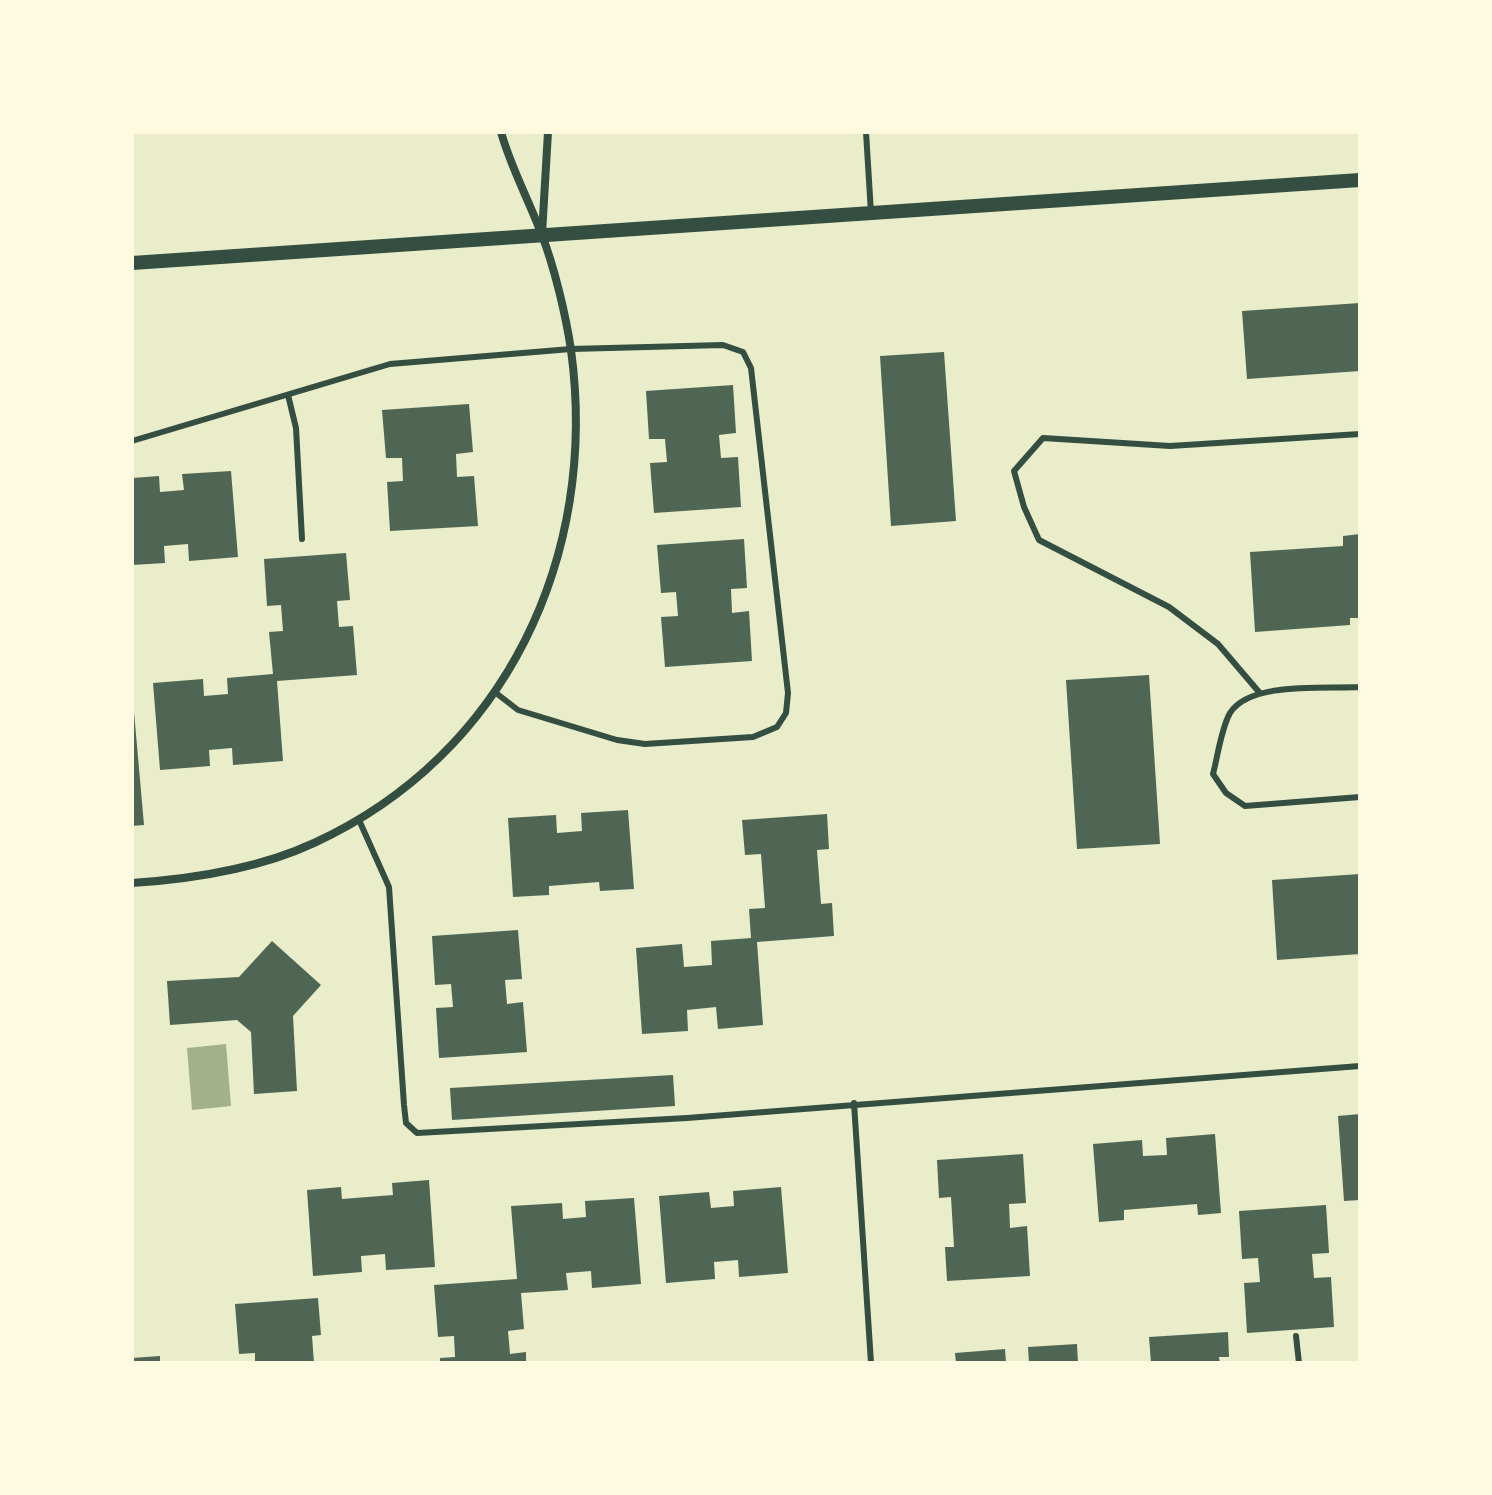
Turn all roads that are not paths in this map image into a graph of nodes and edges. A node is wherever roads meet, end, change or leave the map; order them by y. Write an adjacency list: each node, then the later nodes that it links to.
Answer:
1 (501, 132): 6 (street)
2 (548, 132): 6 (street)
3 (866, 132): 5 (lane)
4 (1360, 180): 5 (street)
5 (871, 213): 6 (street)
6 (542, 235): 7 (street); 8 (street)
7 (132, 263)
8 (571, 349): 9 (lane); 15 (street); 15 (lane)
9 (288, 395): 11 (lane); 12 (lane)
10 (1360, 434): 14 (lane)
11 (132, 441)
12 (302, 539)
13 (1360, 687): 14 (lane)
14 (1259, 692): 16 (lane)
15 (496, 693): 17 (street)
16 (1360, 797)
17 (359, 820): 18 (street); 20 (lane)
18 (132, 883)
19 (1360, 1066): 20 (lane)
20 (854, 1103): 22 (lane)
21 (1296, 1336): 23 (lane)
22 (871, 1363)
23 (1299, 1363)

